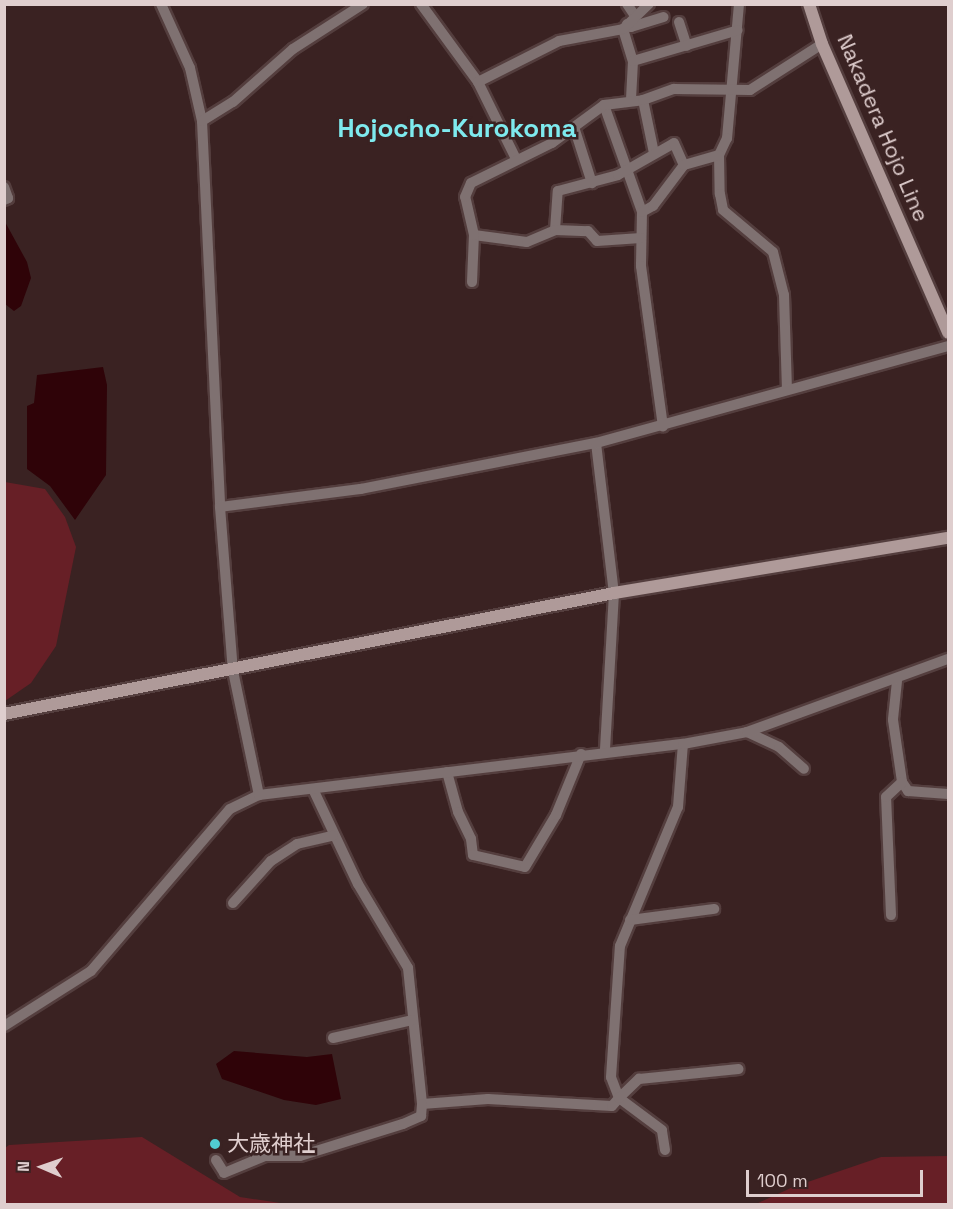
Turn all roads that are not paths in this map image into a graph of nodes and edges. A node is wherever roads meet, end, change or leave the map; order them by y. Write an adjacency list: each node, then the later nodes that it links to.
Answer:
1 (161, 4): 20 (street)
2 (363, 4): 20 (street)
3 (421, 4): 15 (street)
4 (627, 4): 10 (street)
5 (649, 4): 10 (street)
6 (739, 4): 11 (street)
7 (809, 4): 12 (street, Nakadera Hojo Line)
8 (664, 17): 10 (street)
9 (679, 22): 13 (street)
10 (628, 23): 14 (street); 15 (street)
11 (738, 30): 13 (street); 16 (street)
12 (822, 44): 16 (street); 35 (street, Nakadera Hojo Line)
13 (687, 46): 14 (street)
14 (633, 62): 17 (street)
15 (478, 82): 24 (street)
16 (732, 90): 18 (street); 23 (street)
17 (631, 100): 18 (street); 19 (street)
18 (643, 100): 22 (street)
19 (604, 105): 21 (street); 26 (street)
20 (202, 121): 40 (street)
21 (574, 127): 24 (street); 27 (street)
22 (654, 153): 25 (street); 26 (street)
23 (719, 155): 25 (street); 37 (street)
24 (516, 159): 32 (street)
25 (684, 165): 30 (street)
26 (629, 169): 27 (street); 30 (street)
27 (592, 183): 31 (street)
28 (4, 187): 29 (street)
29 (4, 200)
30 (642, 212): 33 (street)
31 (555, 230): 32 (street); 33 (street)
32 (474, 235): 34 (street)
33 (641, 238): 38 (street)
34 (472, 282)
35 (948, 333)
36 (948, 346): 37 (street)
37 (787, 389): 38 (street)
38 (663, 426): 39 (street)
39 (596, 443): 40 (street); 42 (street)
40 (220, 507): 44 (street)
41 (948, 538): 42 (street)
42 (614, 593): 44 (street); 49 (street)
43 (948, 660): 45 (street)
44 (233, 671): 46 (street); 56 (street)
45 (897, 681): 47 (street); 53 (street)
46 (4, 714)
47 (747, 732): 48 (street); 51 (street)
48 (683, 744): 49 (street); 61 (street)
49 (605, 751): 50 (street)
50 (581, 754): 52 (street); 52 (street)
51 (804, 769)
52 (447, 772): 54 (street)
53 (902, 782): 55 (street); 60 (street)
54 (313, 789): 56 (street); 57 (street)
55 (948, 794)
56 (259, 795): 63 (street)
57 (333, 836): 58 (street); 62 (street)
58 (233, 903)
59 (714, 909): 61 (street)
60 (891, 915)
61 (630, 920): 66 (street)
62 (412, 1020): 64 (street); 67 (street)
63 (4, 1026)
64 (333, 1038)
65 (739, 1069): 66 (street)
66 (619, 1098): 67 (street); 68 (street)
67 (422, 1104): 69 (street)
68 (665, 1150)
69 (216, 1160)

